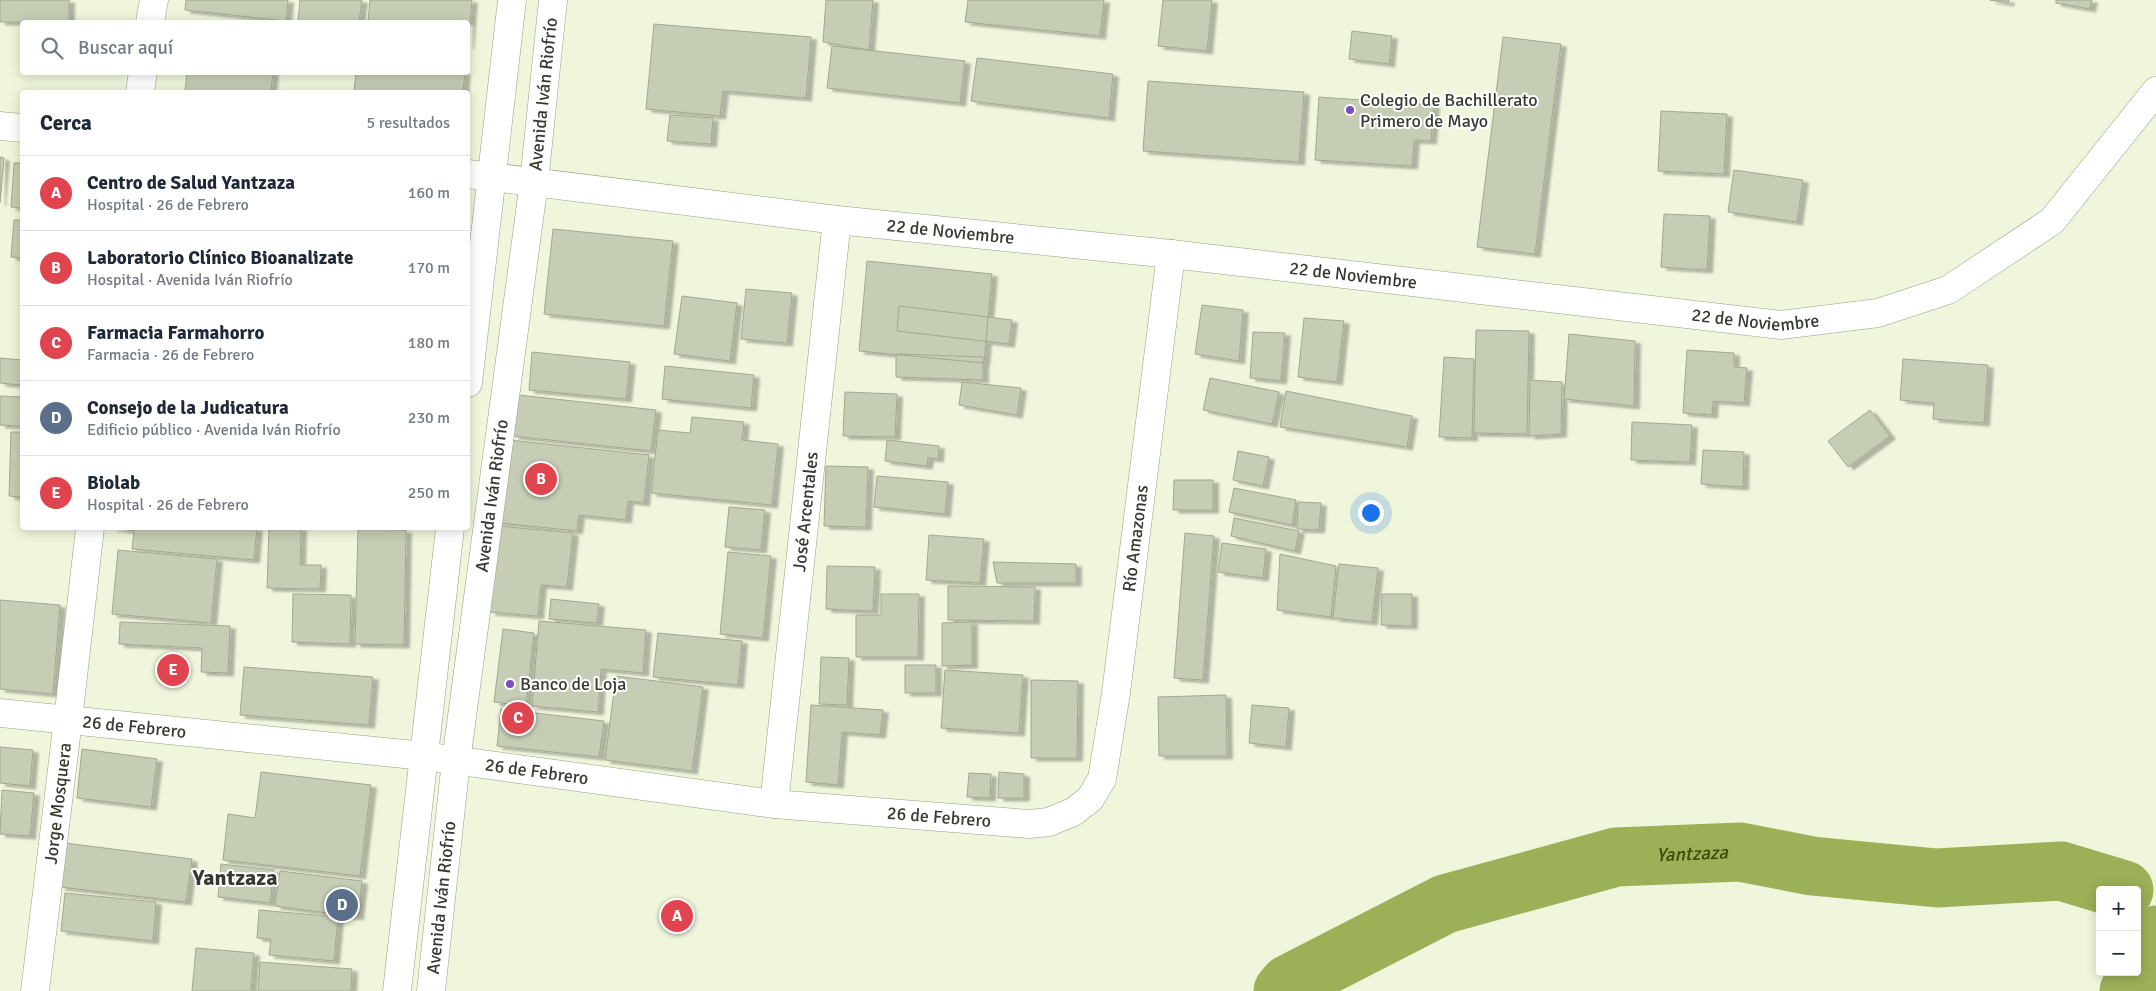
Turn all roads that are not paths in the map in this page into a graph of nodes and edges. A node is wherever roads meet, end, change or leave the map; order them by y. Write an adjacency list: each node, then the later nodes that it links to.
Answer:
1 (154, 0): 4 (street)
2 (512, 0): 10 (street)
3 (554, 0): 11 (street, Avenida Iván Riofrío)
4 (150, 20)
5 (143, 75): 6 (street)
6 (140, 90)
7 (2156, 91): 13 (street, 22 de Noviembre)
8 (0, 126): 9 (street)
9 (20, 128)
10 (480, 175): 11 (street, 22 de Noviembre); 14 (street)
11 (534, 182): 12 (street, 22 de Noviembre); 20 (street, Avenida Iván Riofrío)
12 (837, 220): 13 (street, 22 de Noviembre); 21 (street, José Arcentales)
13 (1171, 254): 22 (street, Río Amazonas)
14 (470, 348)
15 (90, 530): 18 (street, Jorge Mosquera)
16 (450, 530): 19 (street, Avenida Iván Riofrío)
17 (0, 713): 18 (street, 26 de Febrero)
18 (68, 720): 19 (street, 26 de Febrero); 23 (street, Jorge Mosquera)
19 (424, 756): 20 (street, 26 de Febrero); 24 (street, Avenida Iván Riofrío)
20 (456, 761): 21 (street, 26 de Febrero); 25 (street, Avenida Iván Riofrío)
21 (774, 804): 22 (street, 26 de Febrero)
22 (1073, 812)
23 (35, 991)
24 (397, 991)
25 (431, 991)

